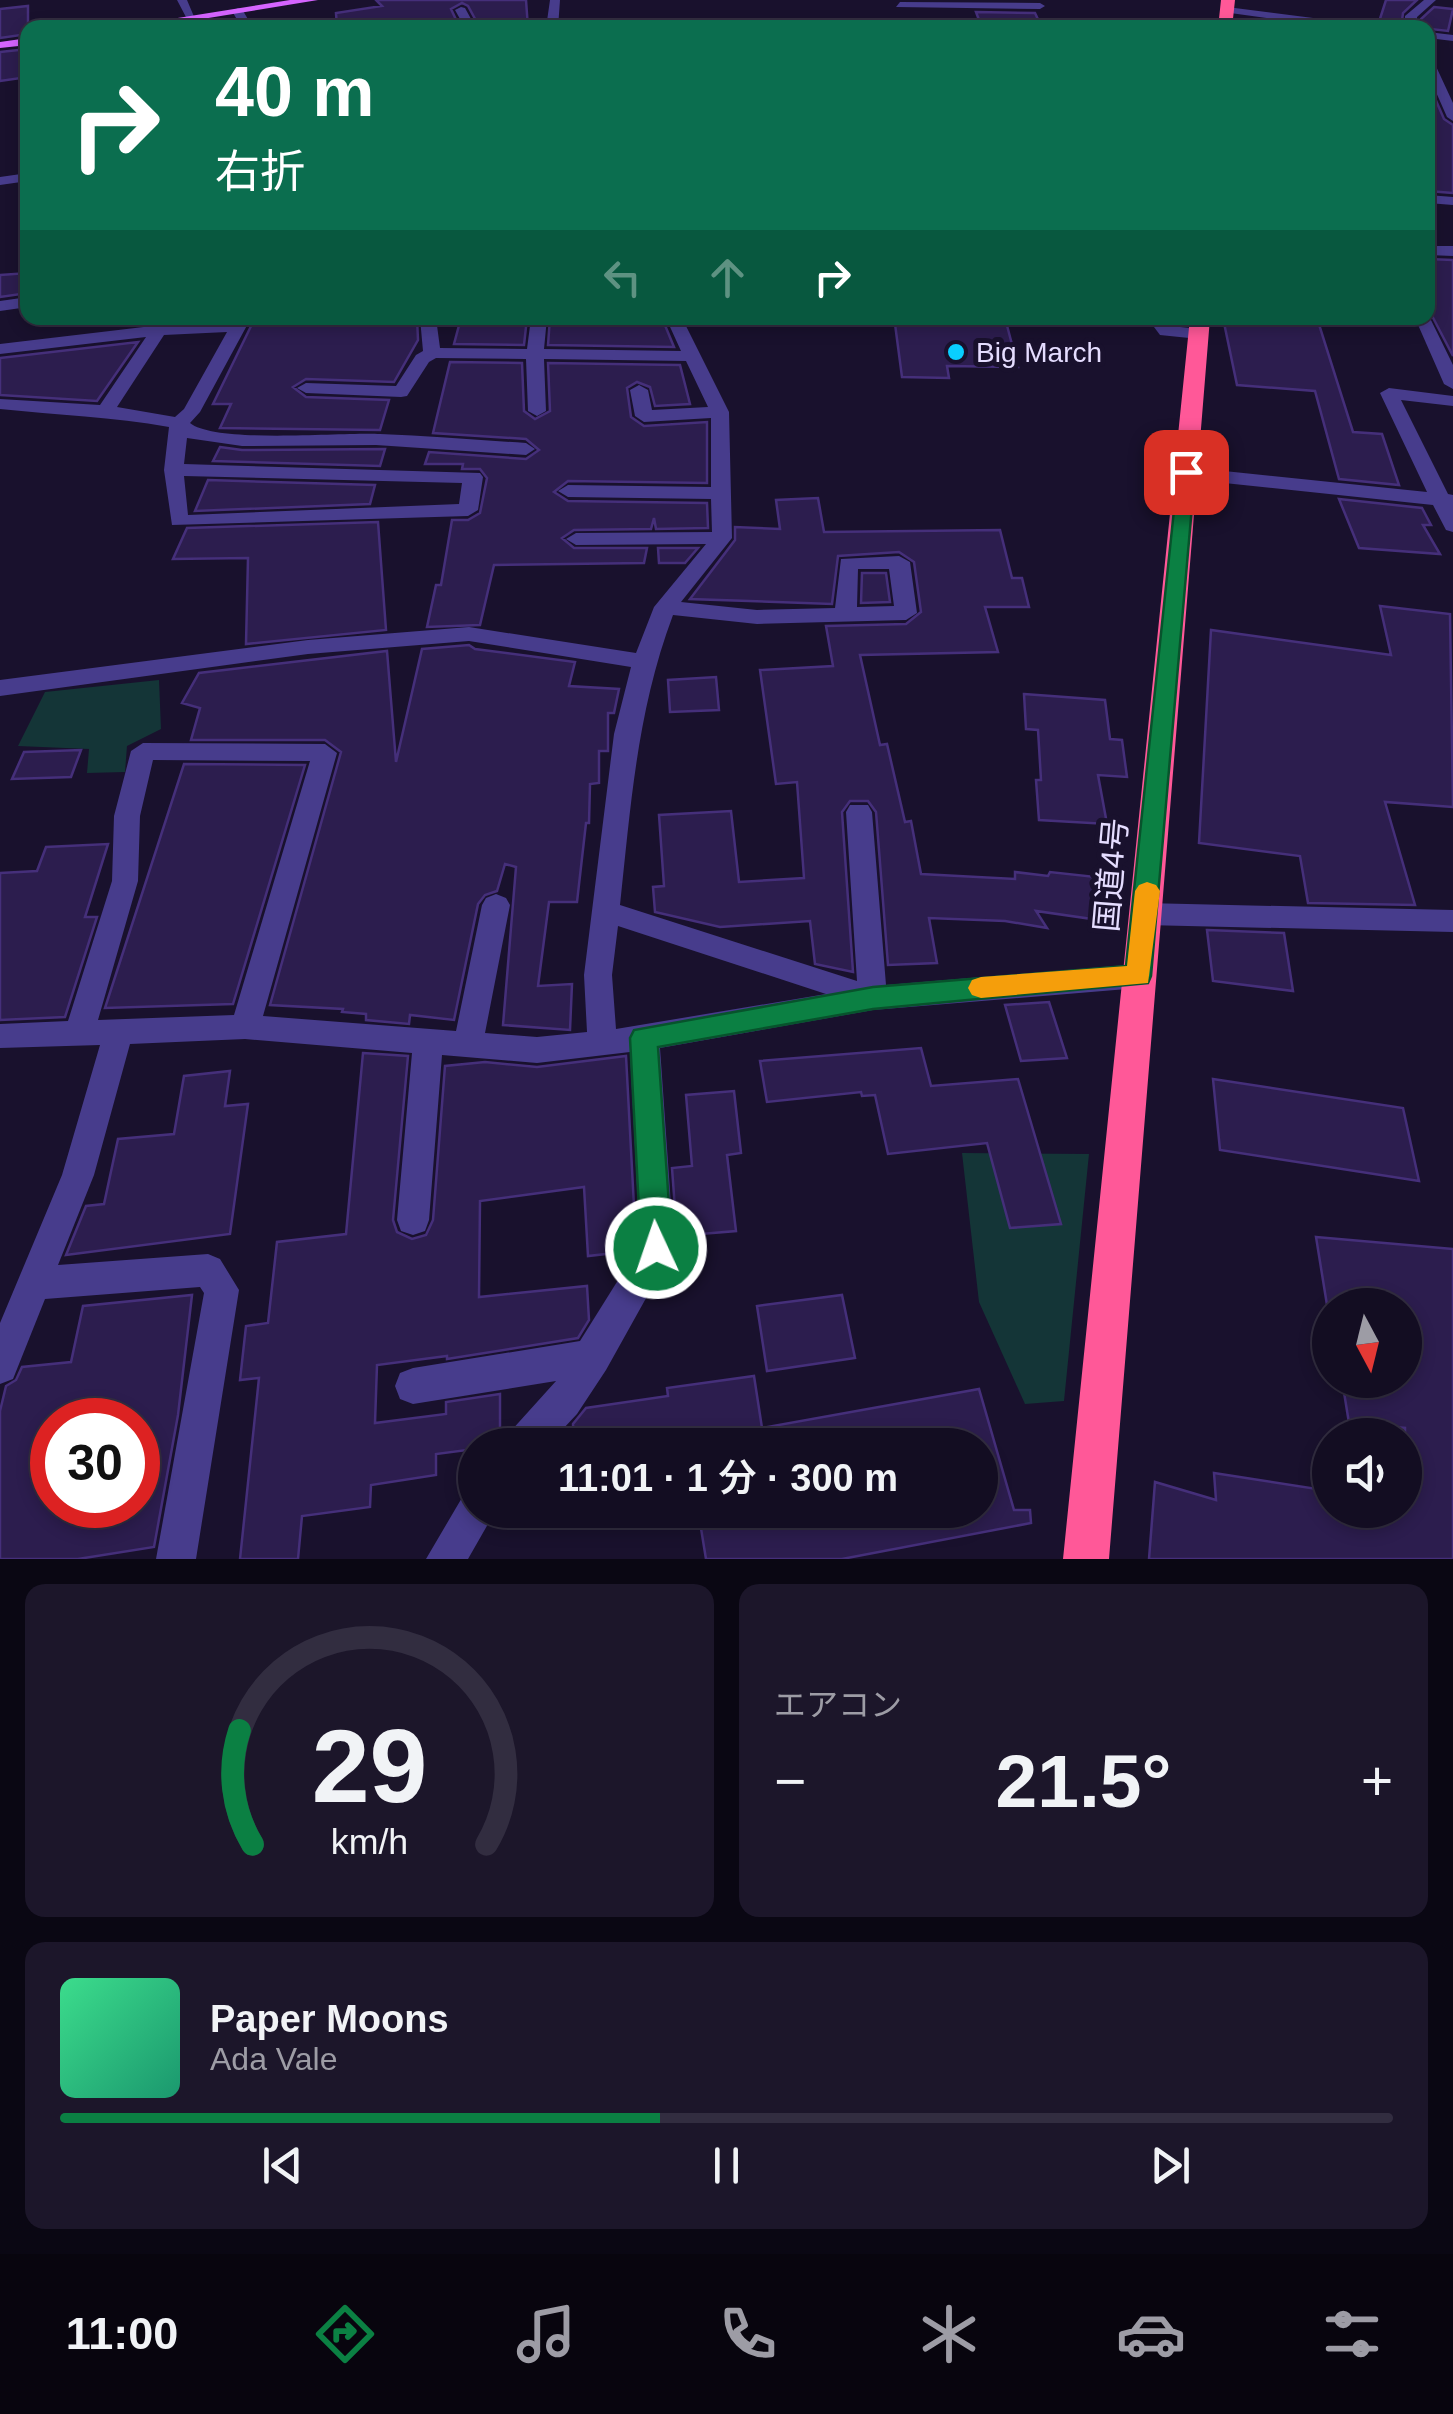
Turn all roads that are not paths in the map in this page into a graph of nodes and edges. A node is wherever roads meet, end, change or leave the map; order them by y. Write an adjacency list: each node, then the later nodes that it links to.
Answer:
1 (182, 0): 9 (street)
2 (314, 0): 8 (main road)
3 (1430, 0): 14 (street)
4 (1228, 5): 13 (street)
5 (900, 6): 6 (street)
6 (1041, 8)
7 (460, 10): 12 (street)
8 (238, 11): 9 (main road); 11 (street)
9 (190, 18): 10 (main road)
10 (176, 20)
11 (243, 20)
12 (466, 20)
13 (1319, 20)
14 (1411, 20)
15 (1435, 82): 16 (street)
16 (1449, 121)
17 (155, 325): 26 (street)
18 (160, 325): 35 (street)
19 (238, 325): 38 (street)
20 (429, 325): 27 (street)
21 (538, 325): 28 (street)
22 (678, 325): 29 (street)
23 (1163, 325): 25 (street)
24 (1426, 325): 30 (street)
25 (1200, 326): 41 (highway, 国道4号)
26 (0, 349)
27 (432, 353): 28 (street); 31 (street)
28 (535, 356): 29 (street); 36 (street)
29 (694, 356): 37 (street)
30 (1453, 384)
31 (306, 388)
32 (639, 390): 37 (street)
33 (1453, 401): 44 (street)
34 (0, 404): 35 (street)
35 (106, 410): 38 (street)
36 (538, 411)
37 (720, 412): 43 (street)
38 (179, 423): 39 (street); 40 (street)
39 (526, 449)
40 (174, 470): 40 (street)
41 (1186, 472): 44 (street); 55 (highway, 国道4号)
42 (568, 491): 43 (street)
43 (722, 493): 46 (street)
44 (1446, 500): 45 (street)
45 (1453, 526)
46 (722, 538): 47 (street); 48 (street)
47 (576, 539)
48 (665, 606): 49 (street); 50 (street)
49 (846, 614)
50 (644, 662): 51 (street); 54 (street)
51 (0, 688)
52 (859, 812): 58 (street)
53 (496, 905): 66 (street)
54 (606, 911): 58 (street); 64 (street)
55 (1145, 914): 56 (street); 57 (highway, 国道4号)
56 (1453, 921)
57 (1138, 976): 58 (street); 76 (highway, 国道4号)
58 (873, 998): 63 (street)
59 (245, 1028): 60 (street); 61 (street); 65 (street)
60 (80, 1030): 61 (street); 62 (street)
61 (119, 1031): 68 (street)
62 (0, 1036)
63 (644, 1038): 64 (street); 69 (street)
64 (602, 1042): 66 (street)
65 (428, 1044): 66 (street); 67 (street)
66 (468, 1046)
67 (413, 1220)
68 (34, 1283): 70 (street); 74 (street)
69 (593, 1357): 71 (street); 72 (street)
70 (0, 1366)
71 (413, 1386)
72 (539, 1428)
73 (466, 1528): 75 (street)
74 (176, 1559)
75 (446, 1559)
76 (1086, 1559)

